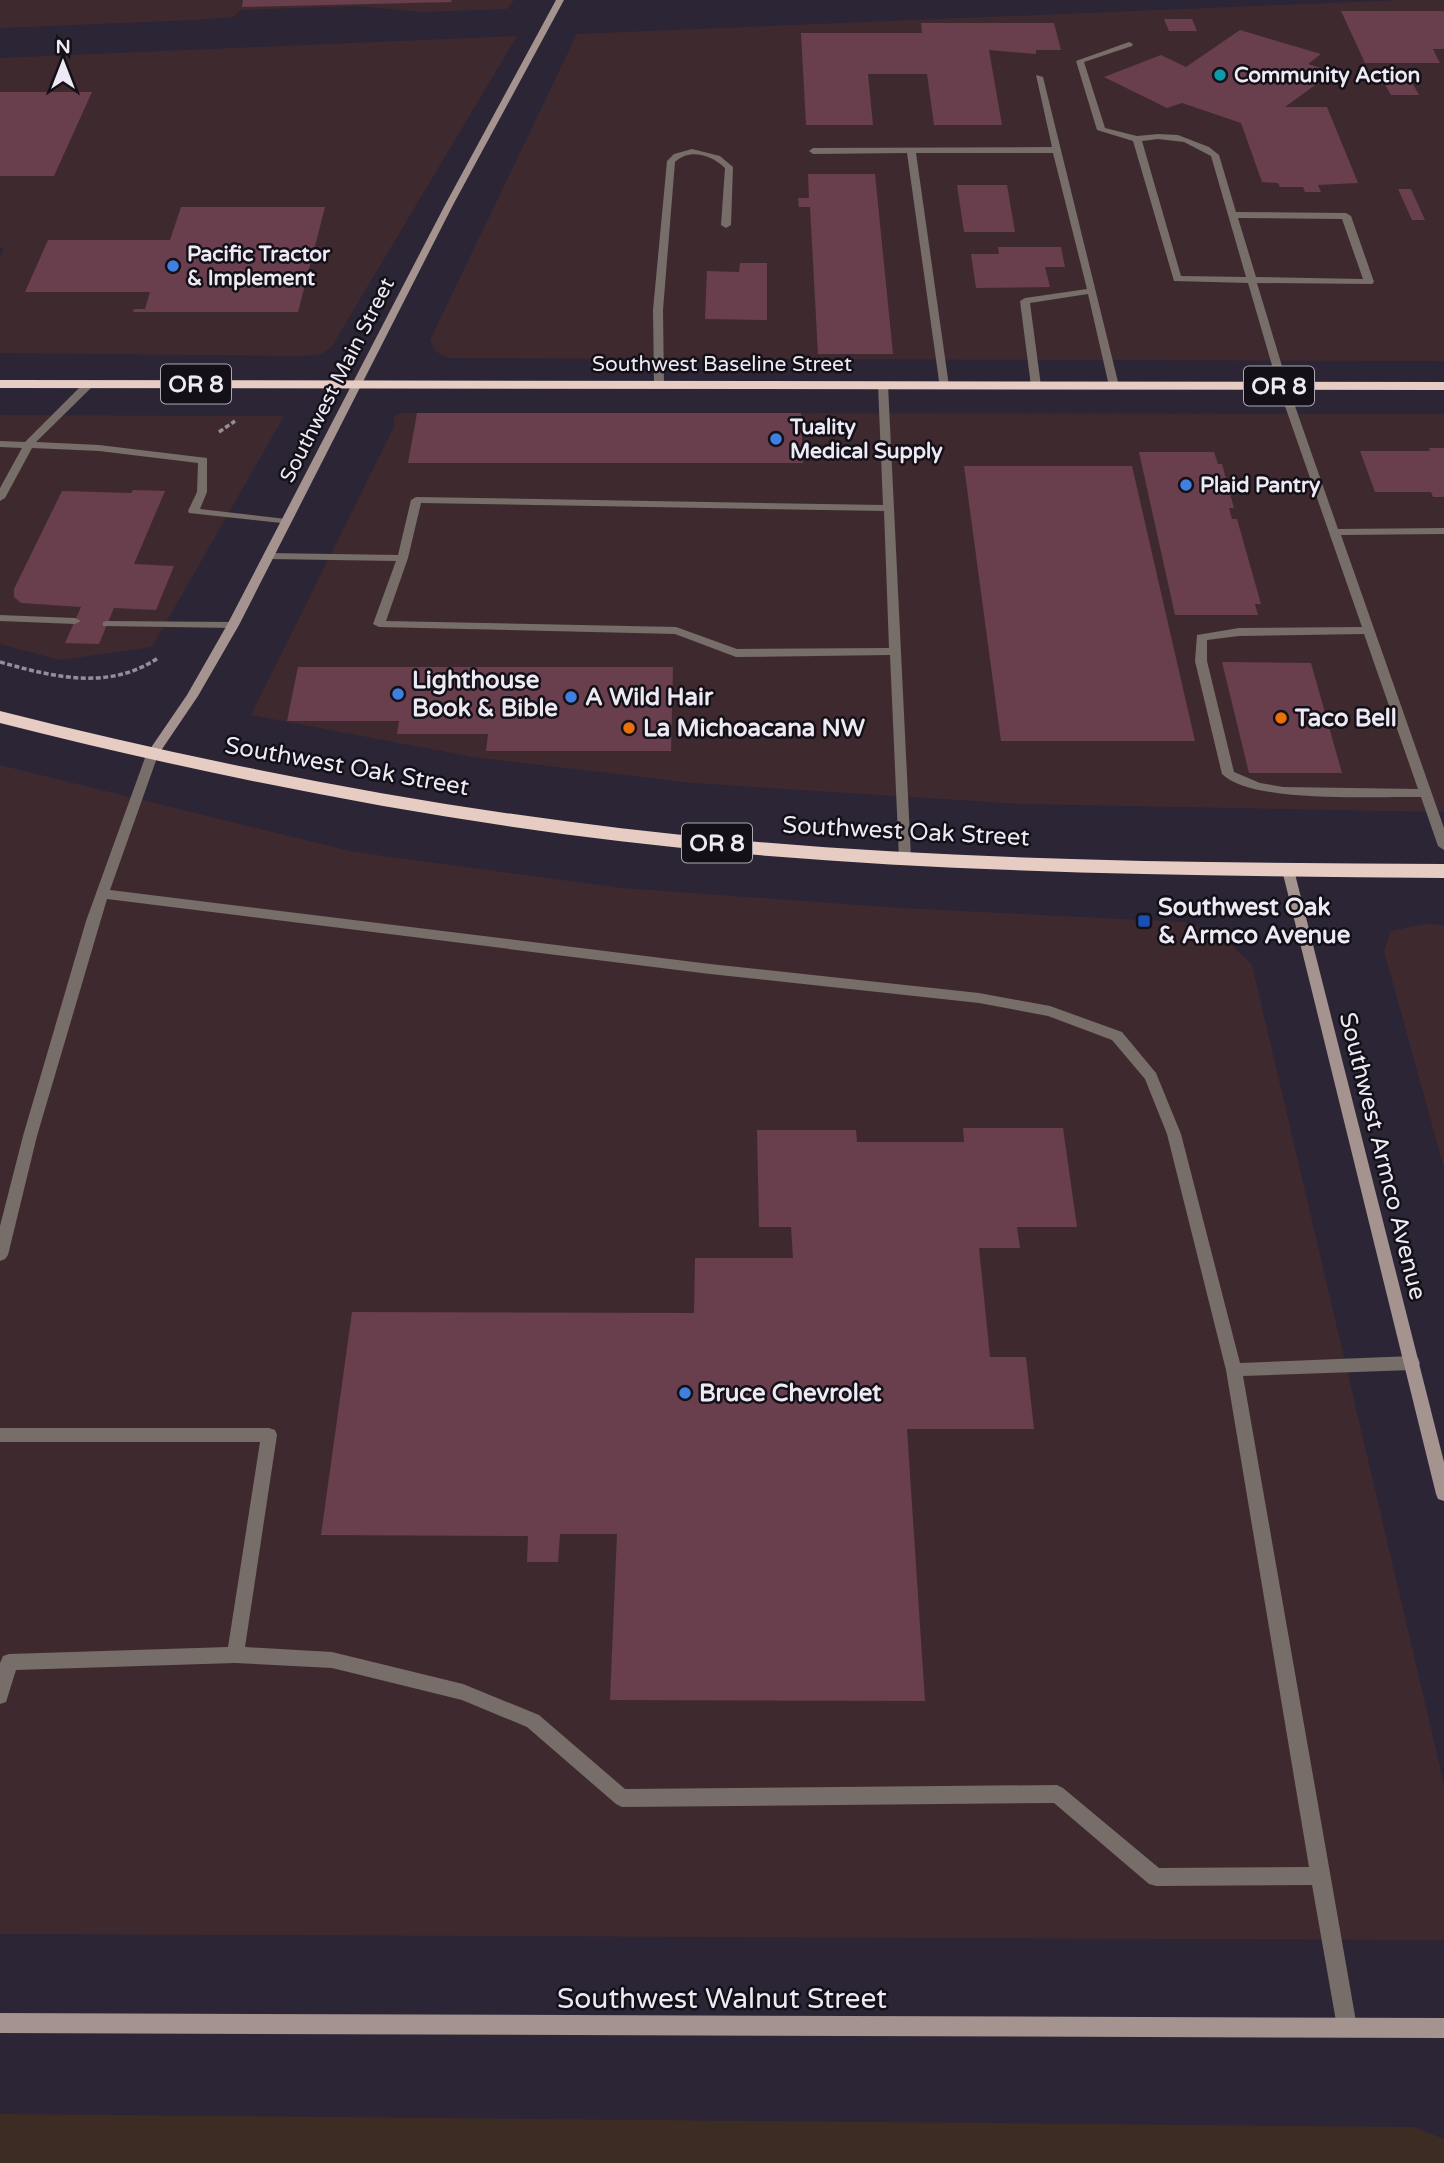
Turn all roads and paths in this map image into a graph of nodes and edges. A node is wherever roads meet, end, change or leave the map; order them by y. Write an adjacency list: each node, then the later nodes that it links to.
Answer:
1 (559, 0): 14 (street, Southwest Main Street)
2 (1129, 44): 4 (lane)
3 (1039, 77): 5 (lane)
4 (1137, 139): 8 (lane); 10 (lane)
5 (1057, 150): 7 (lane); 11 (lane)
6 (813, 151): 7 (lane)
7 (911, 151): 17 (lane)
8 (1233, 215): 10 (lane); 10 (lane)
9 (726, 225): 15 (lane)
10 (1253, 280): 20 (lane)
11 (1092, 291): 18 (lane); 19 (lane)
12 (0, 384): 13 (highway, Southwest Baseline Street / OR 8)
13 (89, 384): 14 (highway, Southwest Baseline Street / OR 8); 24 (lane)
14 (359, 384): 15 (highway, Southwest Baseline Street / OR 8); 28 (street, Southwest Main Street)
15 (659, 385): 16 (highway, Southwest Baseline Street / OR 8)
16 (883, 385): 17 (highway, Southwest Baseline Street / OR 8); 27 (lane)
17 (944, 386): 18 (highway, Southwest Baseline Street / OR 8)
18 (1036, 386): 19 (highway, Southwest Baseline Street / OR 8)
19 (1114, 386): 20 (highway, Southwest Baseline Street / OR 8)
20 (1283, 386): 21 (highway, Southwest Baseline Street / OR 8); 30 (lane)
21 (1444, 386)
22 (238, 419): 25 (path)
23 (0, 444): 24 (lane)
24 (29, 444): 25 (lane); 26 (lane)
25 (190, 458): 28 (lane)
26 (0, 498)
27 (889, 508): 32 (lane); 39 (lane)
28 (286, 522): 31 (street, Southwest Main Street)
29 (1444, 531): 30 (lane)
30 (1334, 533): 38 (lane)
31 (268, 556): 32 (lane); 37 (street, Southwest Main Street)
32 (403, 558): 39 (lane)
33 (0, 618): 34 (lane)
34 (75, 621)
35 (107, 624): 36 (lane)
36 (187, 625): 37 (lane); 40 (path)
37 (233, 625): 42 (street, Southwest Main Street)
38 (1368, 630): 43 (lane); 43 (lane)
39 (896, 651): 45 (lane)
40 (0, 662)
41 (0, 717): 42 (highway, Southwest Oak Street / OR 8)
42 (152, 755): 45 (highway, Southwest Oak Street / OR 8); 48 (lane)
43 (1425, 793): 44 (lane)
44 (1444, 846)
45 (905, 858): 46 (highway, Southwest Oak Street / OR 8)
46 (1288, 870): 47 (highway, Southwest Oak Street / OR 8); 50 (street, Southwest Armco Avenue)
47 (1444, 871)
48 (104, 894): 49 (lane); 51 (lane)
49 (0, 1255)
50 (1412, 1363): 51 (lane); 53 (street, Southwest Armco Avenue)
51 (1234, 1370): 56 (lane)
52 (0, 1435): 54 (lane)
53 (1444, 1494)
54 (235, 1655): 55 (lane); 56 (lane)
55 (0, 1696)
56 (1320, 1876): 58 (lane)
57 (0, 2023): 58 (street, Southwest Walnut Street)
58 (1347, 2027): 59 (street, Southwest Walnut Street)
59 (1444, 2028)

